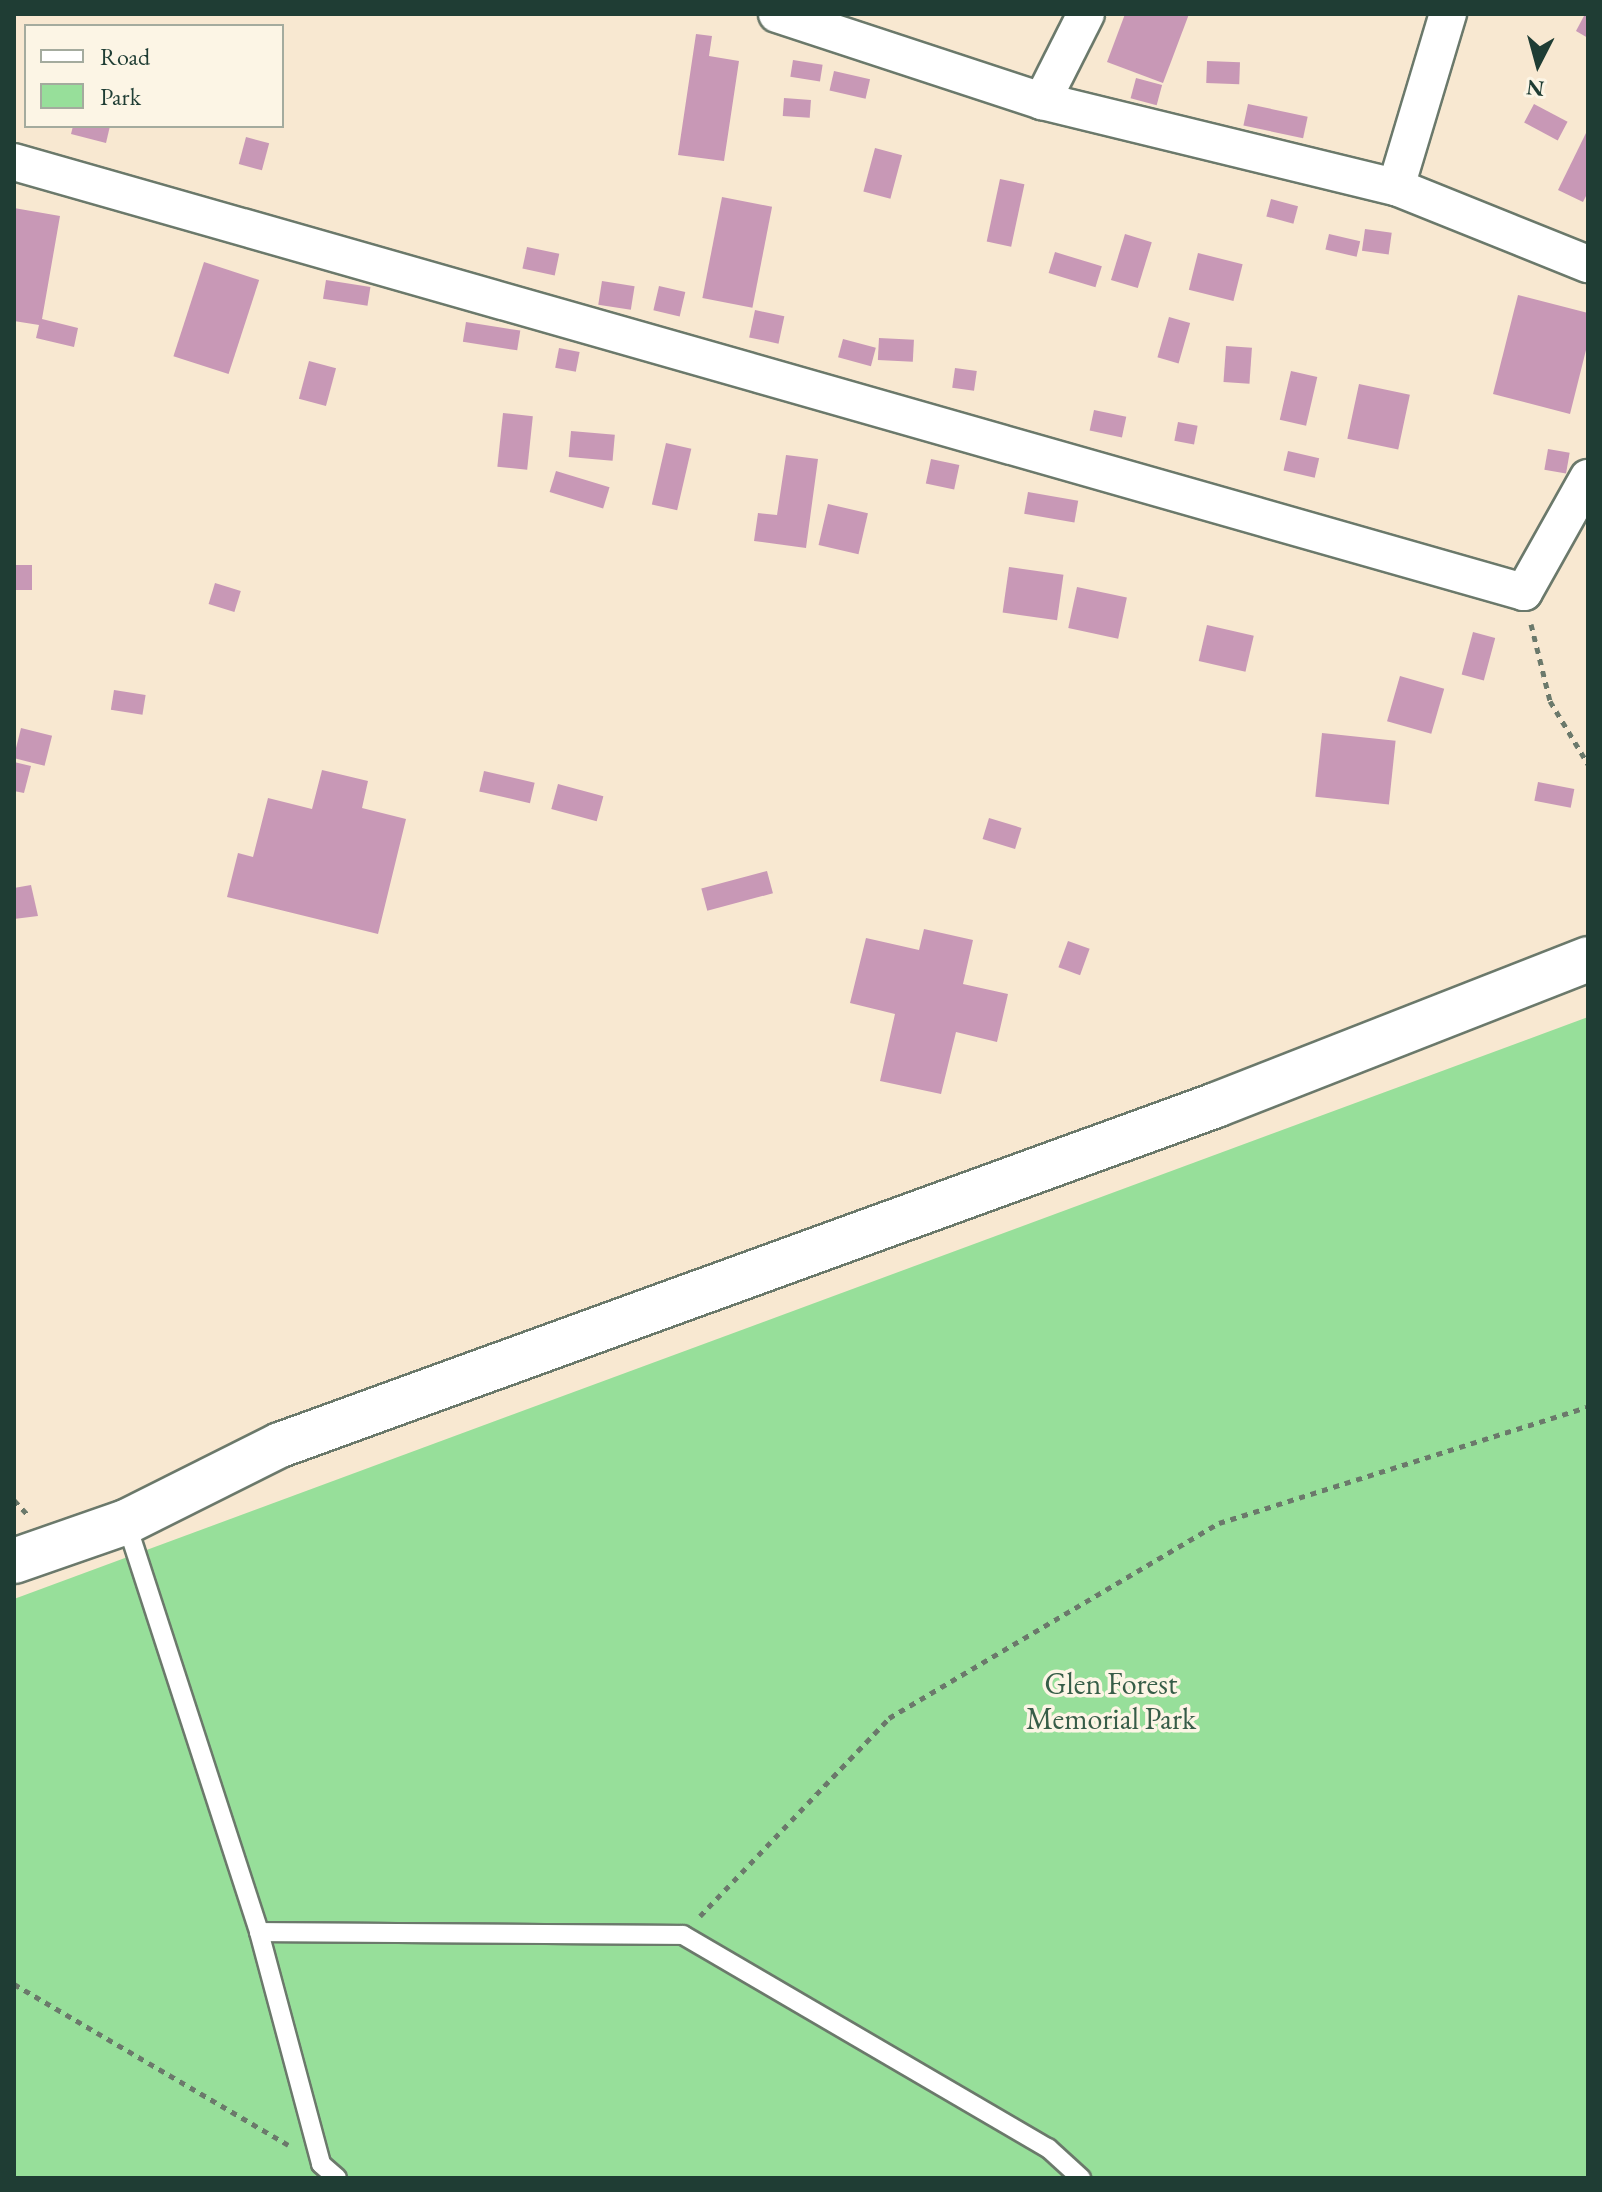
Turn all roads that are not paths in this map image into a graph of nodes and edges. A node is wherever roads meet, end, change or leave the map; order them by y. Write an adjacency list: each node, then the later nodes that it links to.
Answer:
1 (777, 14): 4 (street)
2 (1086, 14): 4 (street)
3 (1448, 14): 6 (street)
4 (1042, 101): 6 (street)
5 (14, 162): 8 (street)
6 (1396, 187): 7 (street)
7 (1588, 264)
8 (1588, 478)
9 (1588, 959): 10 (street)
10 (126, 1522): 11 (street); 12 (lane)
11 (14, 1561)
12 (259, 1932): 13 (lane); 14 (lane)
13 (337, 2178)
14 (1081, 2178)

